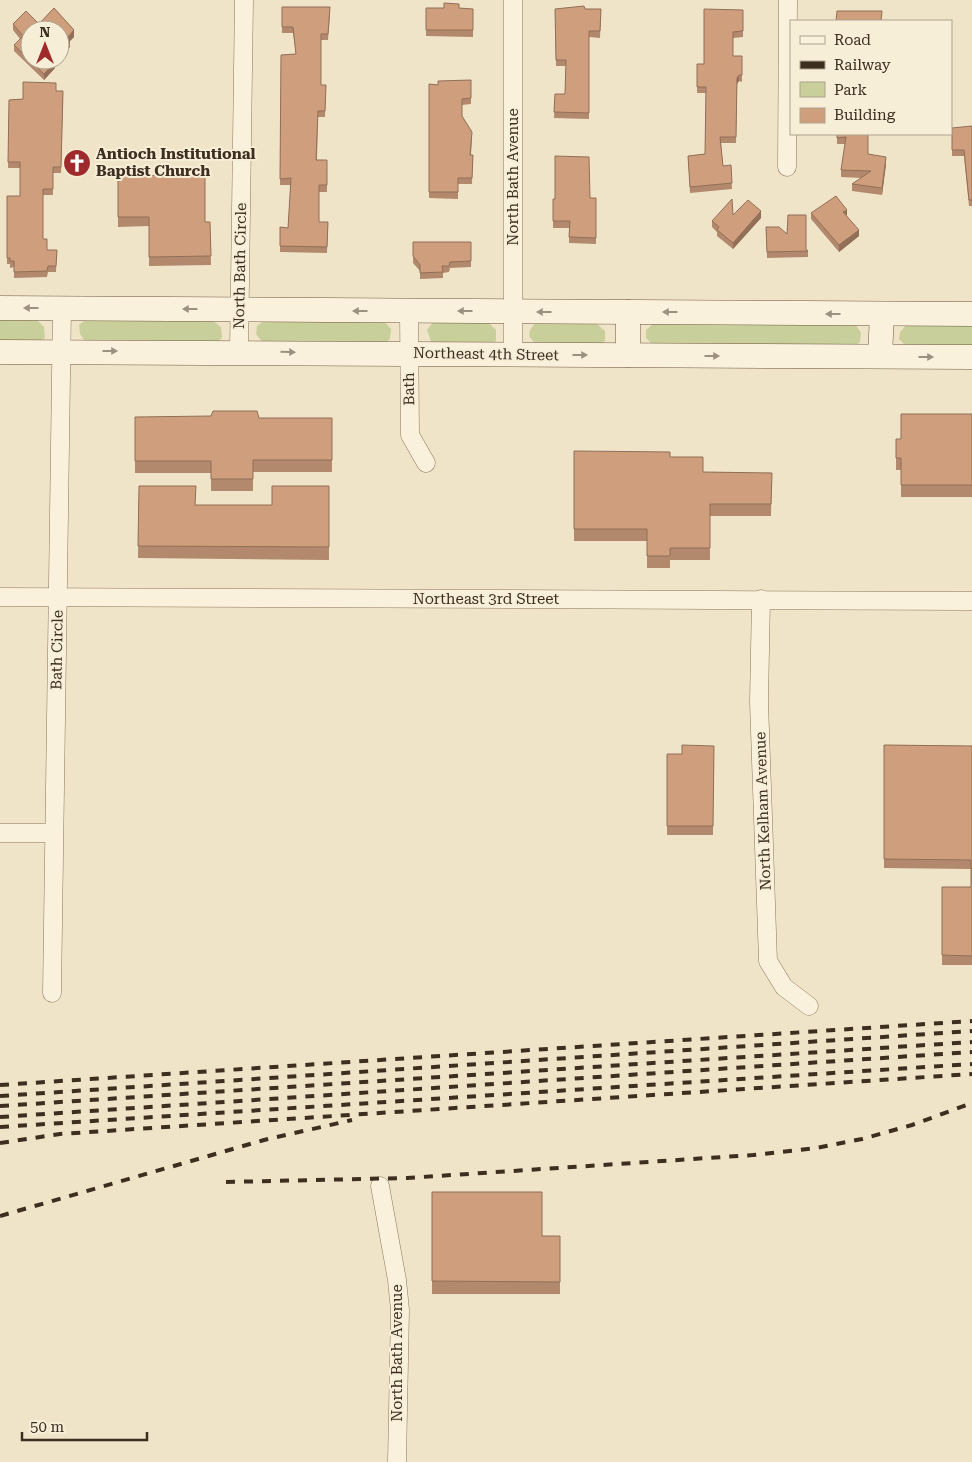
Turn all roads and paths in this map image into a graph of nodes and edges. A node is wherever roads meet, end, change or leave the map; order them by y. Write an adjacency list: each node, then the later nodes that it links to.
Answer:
1 (244, 0): 7 (street, North Bath Circle)
2 (513, 0): 9 (street, North Bath Avenue)
3 (788, 0): 4 (street)
4 (786, 167)
5 (0, 308): 6 (main road, one-way to 5)
6 (62, 308): 7 (main road, one-way to 6); 13 (street, Bath Circle)
7 (239, 310): 8 (main road, one-way to 7); 15 (street, North Bath Circle)
8 (409, 311): 9 (main road, one-way to 8); 16 (street, Bath)
9 (514, 311): 10 (main road, one-way to 9); 17 (street, North Bath Avenue)
10 (628, 312): 11 (main road, one-way to 10); 18 (main road)
11 (882, 314): 12 (main road); 19 (main road)
12 (972, 314)
13 (62, 351): 14 (main road, Northeast 4th Street); 15 (main road, Northeast 4th Street, one-way to 15); 23 (street, Bath Circle)
14 (0, 352)
15 (239, 352): 16 (main road, Northeast 4th Street, one-way to 16)
16 (408, 353): 17 (main road, Northeast 4th Street); 21 (street, Bath)
17 (514, 355): 18 (main road, Northeast 4th Street, one-way to 18)
18 (628, 355): 19 (main road, Northeast 4th Street, one-way to 19)
19 (880, 356): 20 (main road, Northeast 4th Street, one-way to 20)
20 (972, 357)
21 (426, 463)
22 (0, 597): 23 (street, Northeast 3rd Street)
23 (58, 598): 24 (street, Northeast 3rd Street); 27 (street, Bath Circle)
24 (761, 599): 25 (street, Northeast 3rd Street); 29 (street, North Kelham Avenue)
25 (972, 601)
26 (0, 833): 27 (street)
27 (54, 833): 28 (street, Bath Circle)
28 (52, 993)
29 (809, 1006)
30 (380, 1186): 31 (street, North Bath Avenue)
31 (397, 1462)

